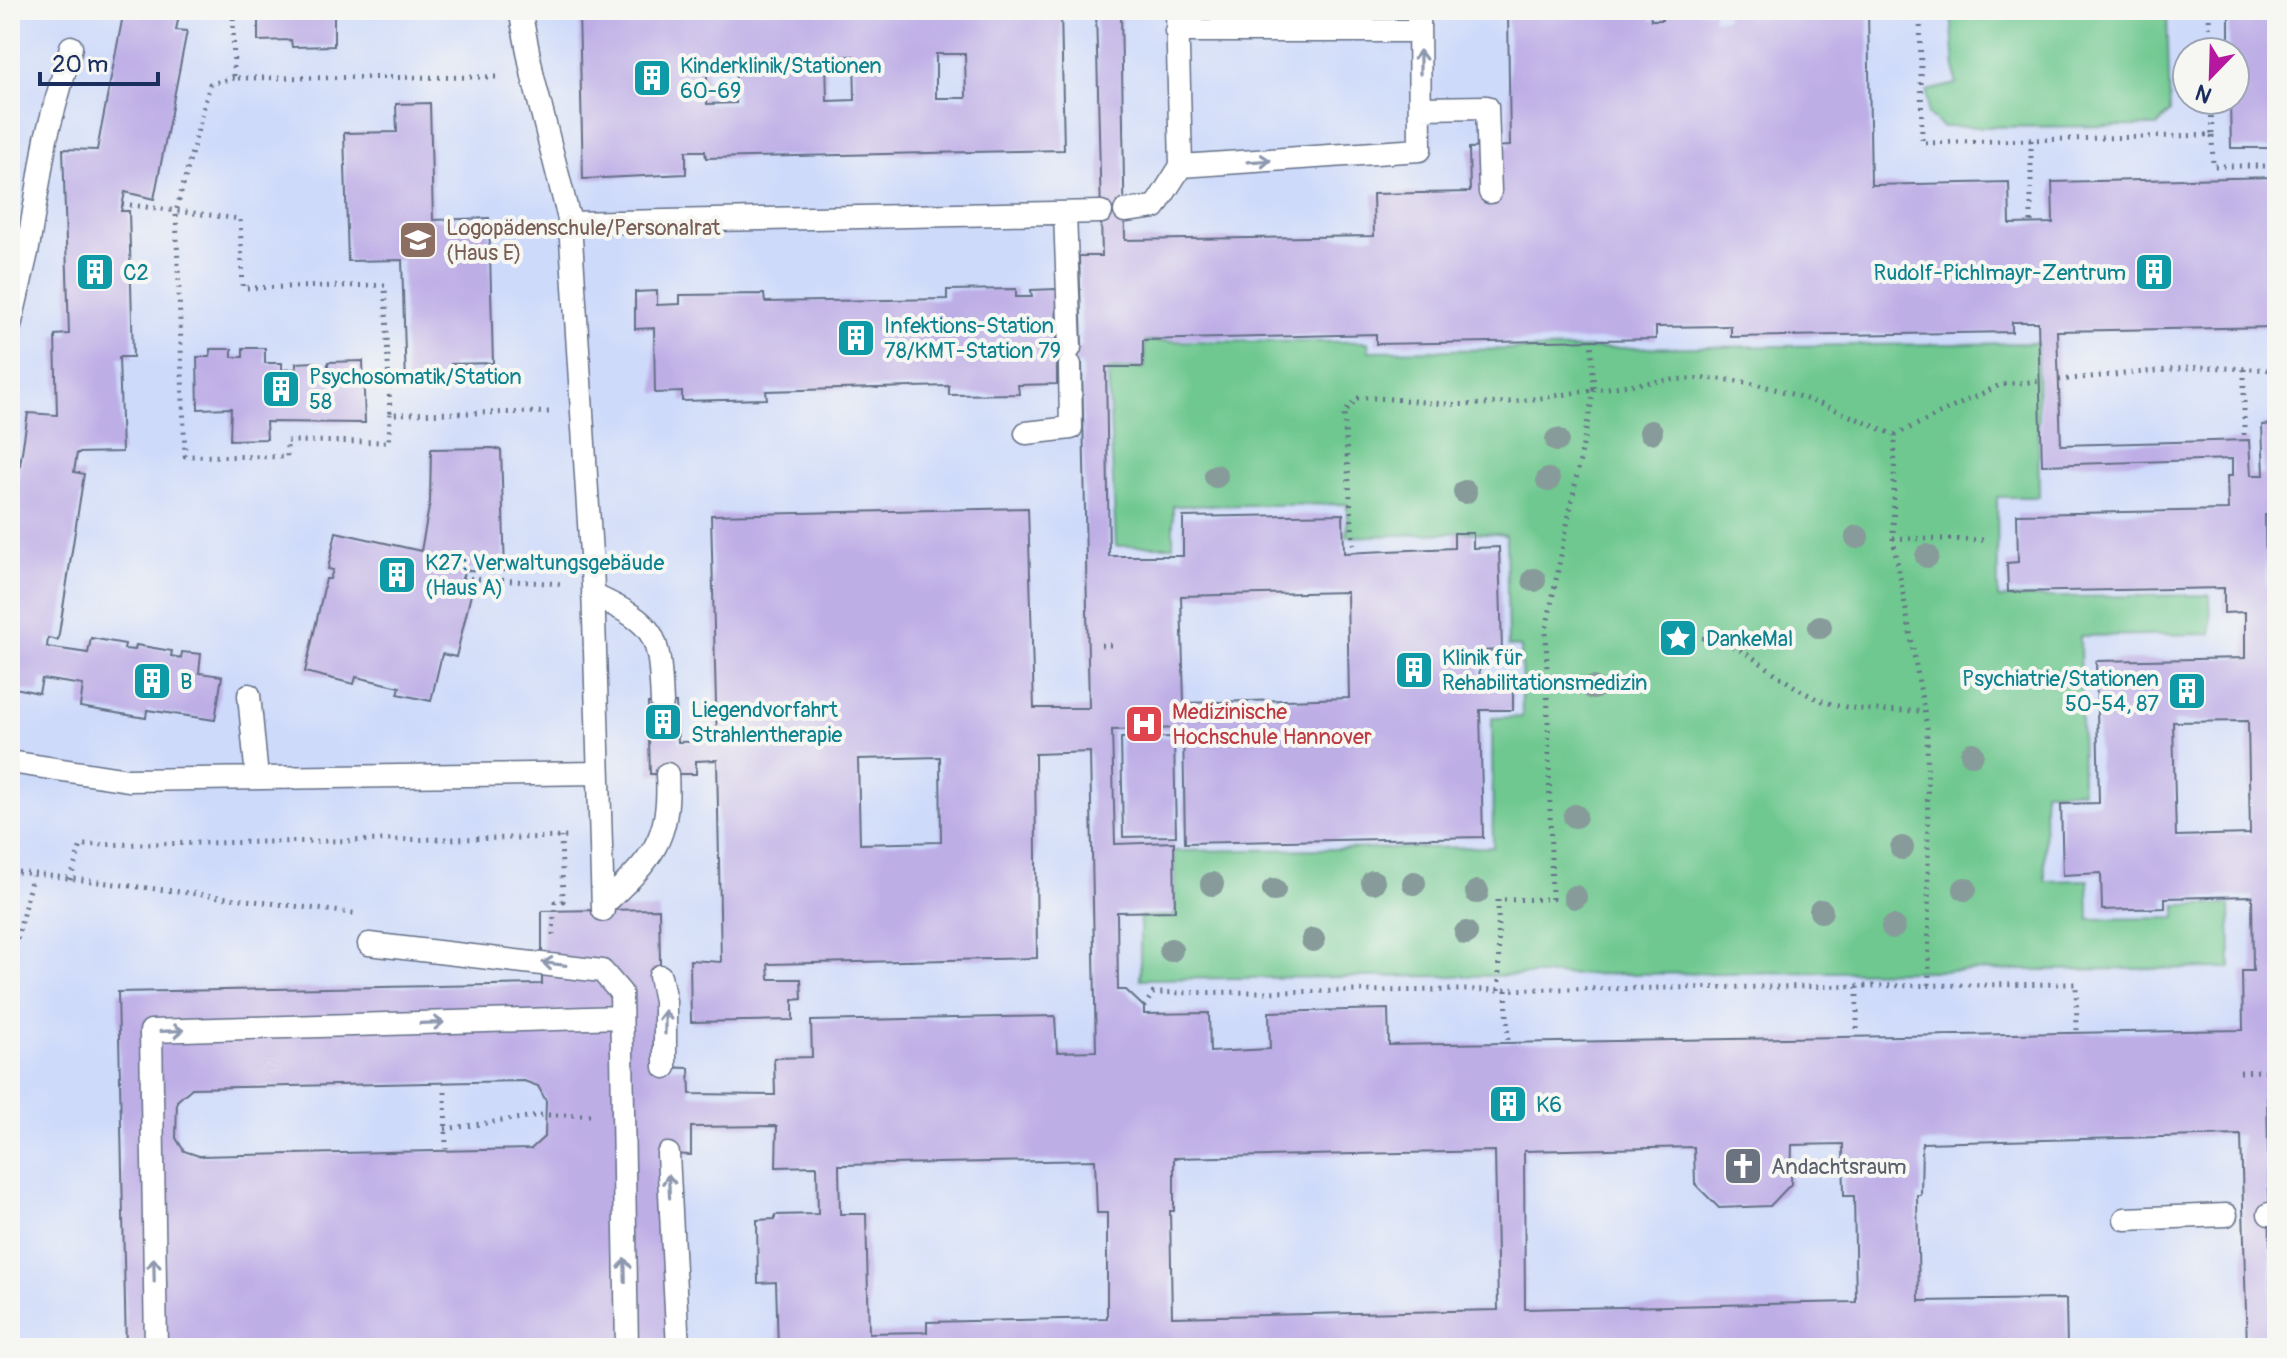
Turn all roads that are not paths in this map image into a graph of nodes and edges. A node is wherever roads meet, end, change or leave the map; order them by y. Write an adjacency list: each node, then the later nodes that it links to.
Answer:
1 (520, 10): 11 (lane)
2 (1176, 21): 3 (lane); 6 (lane)
3 (1419, 21): 5 (lane, one-way to 3)
4 (71, 47): 12 (lane)
5 (1420, 108): 6 (lane, one-way to 5); 7 (lane)
6 (1181, 166): 8 (lane)
7 (1490, 192)
8 (1125, 211)
9 (1101, 212): 10 (lane)
10 (1065, 213): 11 (lane); 13 (lane)
11 (570, 223): 14 (lane)
12 (10, 326)
13 (1026, 433)
14 (593, 590): 16 (lane); 18 (lane)
15 (249, 695): 20 (lane)
16 (662, 703)
17 (10, 762): 20 (lane)
18 (598, 773): 19 (lane); 20 (lane)
19 (667, 774)
20 (257, 778)
21 (369, 944): 23 (lane, one-way to 21)
22 (660, 976): 24 (lane, one-way to 22)
23 (621, 1017): 28 (lane, one-way to 23); 29 (lane, one-way to 23)
24 (665, 1067)
25 (668, 1154): 30 (lane, one-way to 25)
26 (2226, 1215): 27 (lane)
27 (2125, 1219)
28 (156, 1348)
29 (627, 1348)
30 (678, 1348)

